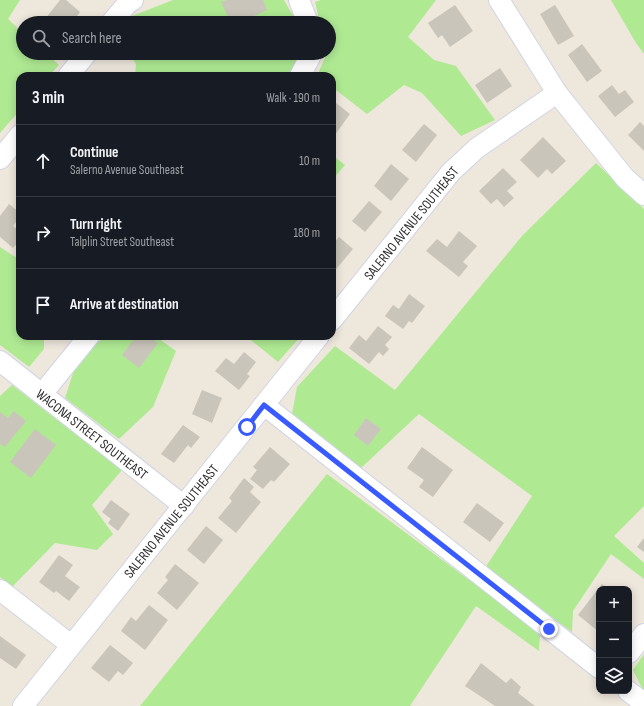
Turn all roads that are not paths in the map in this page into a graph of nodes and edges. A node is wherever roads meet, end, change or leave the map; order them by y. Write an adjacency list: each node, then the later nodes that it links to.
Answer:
1 (133, 0): 4 (street)
2 (299, 0): 5 (street)
3 (499, 0): 10 (street)
4 (117, 16)
5 (305, 16)
6 (81, 60): 8 (street)
7 (308, 60): 9 (street)
8 (71, 72)
9 (302, 72)
10 (557, 93): 13 (street); 14 (street, SALERNO AVENUE SOUTHEAST)
11 (16, 140): 12 (street)
12 (0, 160)
13 (644, 195)
14 (336, 315)
15 (86, 340): 18 (street)
16 (317, 340): 19 (street, SALERNO AVENUE SOUTHEAST)
17 (0, 361): 18 (street, WACONA STREET SOUTHEAST)
18 (42, 394): 20 (street, WACONA STREET SOUTHEAST)
19 (264, 405): 20 (street, SALERNO AVENUE SOUTHEAST); 25 (street)
20 (184, 506): 23 (street, SALERNO AVENUE SOUTHEAST)
21 (0, 590): 23 (street)
22 (644, 634): 24 (street)
23 (71, 645): 28 (street, SALERNO AVENUE SOUTHEAST)
24 (632, 649)
25 (596, 666)
26 (632, 694): 27 (street)
27 (644, 703)
28 (22, 706)

